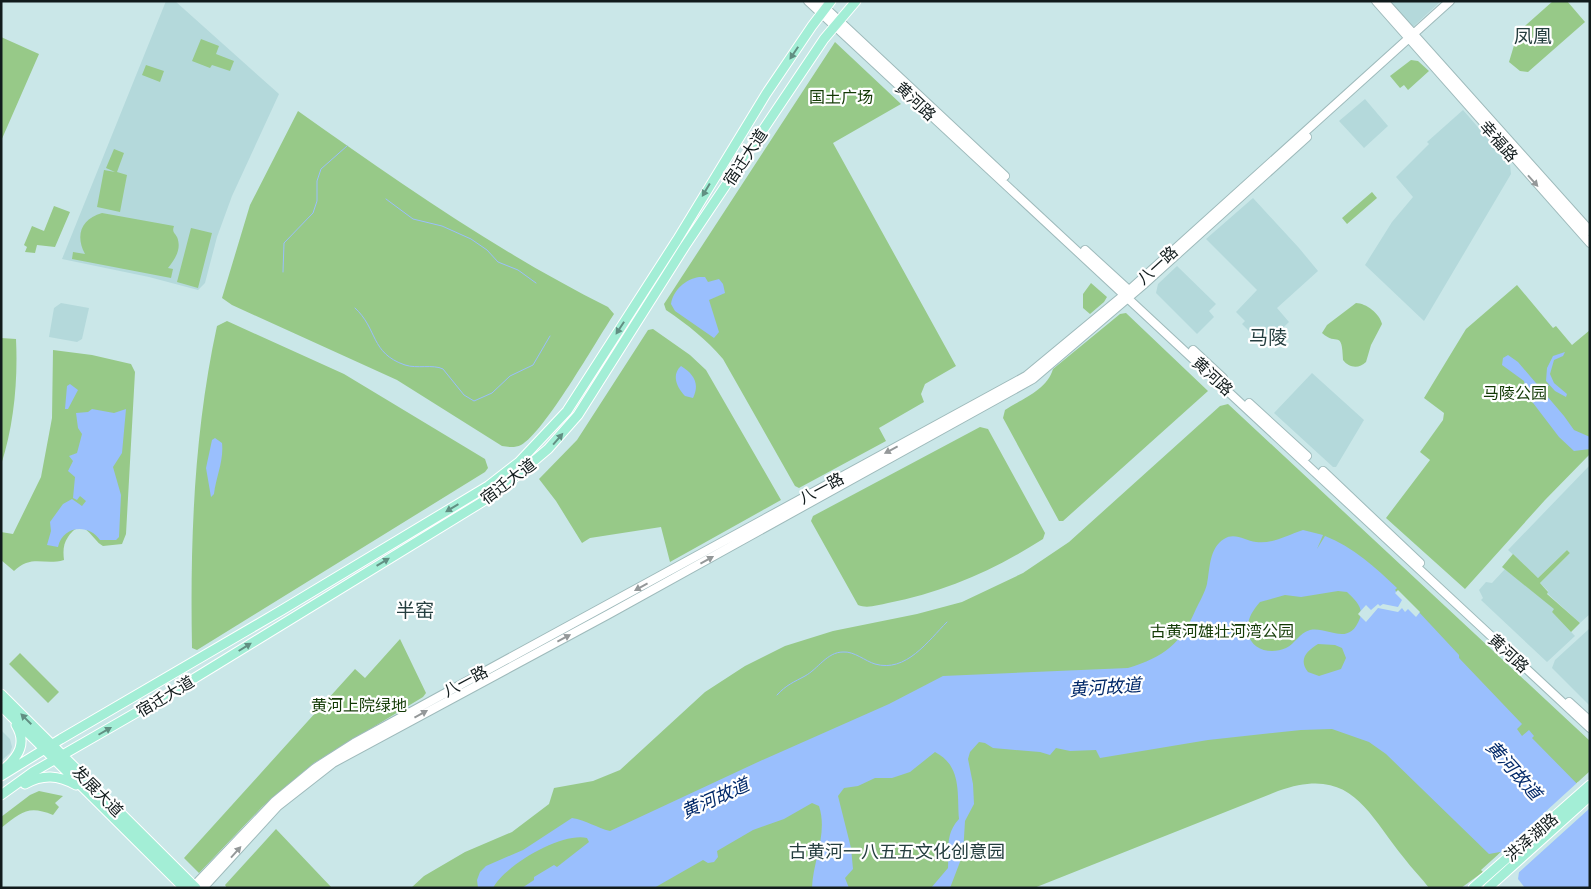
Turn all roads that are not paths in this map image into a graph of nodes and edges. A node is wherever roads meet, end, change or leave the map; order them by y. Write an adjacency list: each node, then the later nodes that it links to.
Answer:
1 (808, 1): 8 (main road)
2 (818, 1): 8 (main road)
3 (856, 1): 9 (main road, 宿迁大道)
4 (1376, 1): 10 (main road)
5 (1384, 1): 10 (main road)
6 (1450, 1): 10 (main road)
7 (1457, 1): 10 (main road)
8 (826, 7): 9 (main road, 黄河路); 18 (main road, 宿迁大道, one-way to 18)
9 (836, 24): 13 (main road, 黄河路); 19 (main road, 宿迁大道, one-way to 9)
10 (1412, 38): 11 (main road, 幸福路); 12 (main road, 幸福路, one-way to 12); 13 (main road, 八一路)
11 (1590, 231)
12 (1590, 243)
13 (1129, 294): 16 (main road, 黄河路); 17 (main road, 黄河路); 27 (main road, 八一路)
14 (1, 694): 18 (main road, 发展大道, one-way to 14)
15 (1, 706): 18 (main road, 发展大道); 20 (main road)
16 (1590, 720)
17 (1590, 728)
18 (48, 746): 19 (main road, 发展大道); 21 (main road, 宿迁大道)
19 (59, 758): 23 (main road, 宿迁大道); 25 (main road, 发展大道); 27 (main road, 发展大道)
20 (1, 772)
21 (1, 777): 23 (main road)
22 (1590, 785): 29 (main road, 洪泽湖路)
23 (2, 795): 25 (main road)
24 (1590, 796): 26 (main road, 洪泽湖路)
25 (105, 809): 28 (main road, 发展大道)
26 (1490, 886)
27 (196, 887)
28 (184, 888)
29 (1473, 888)

